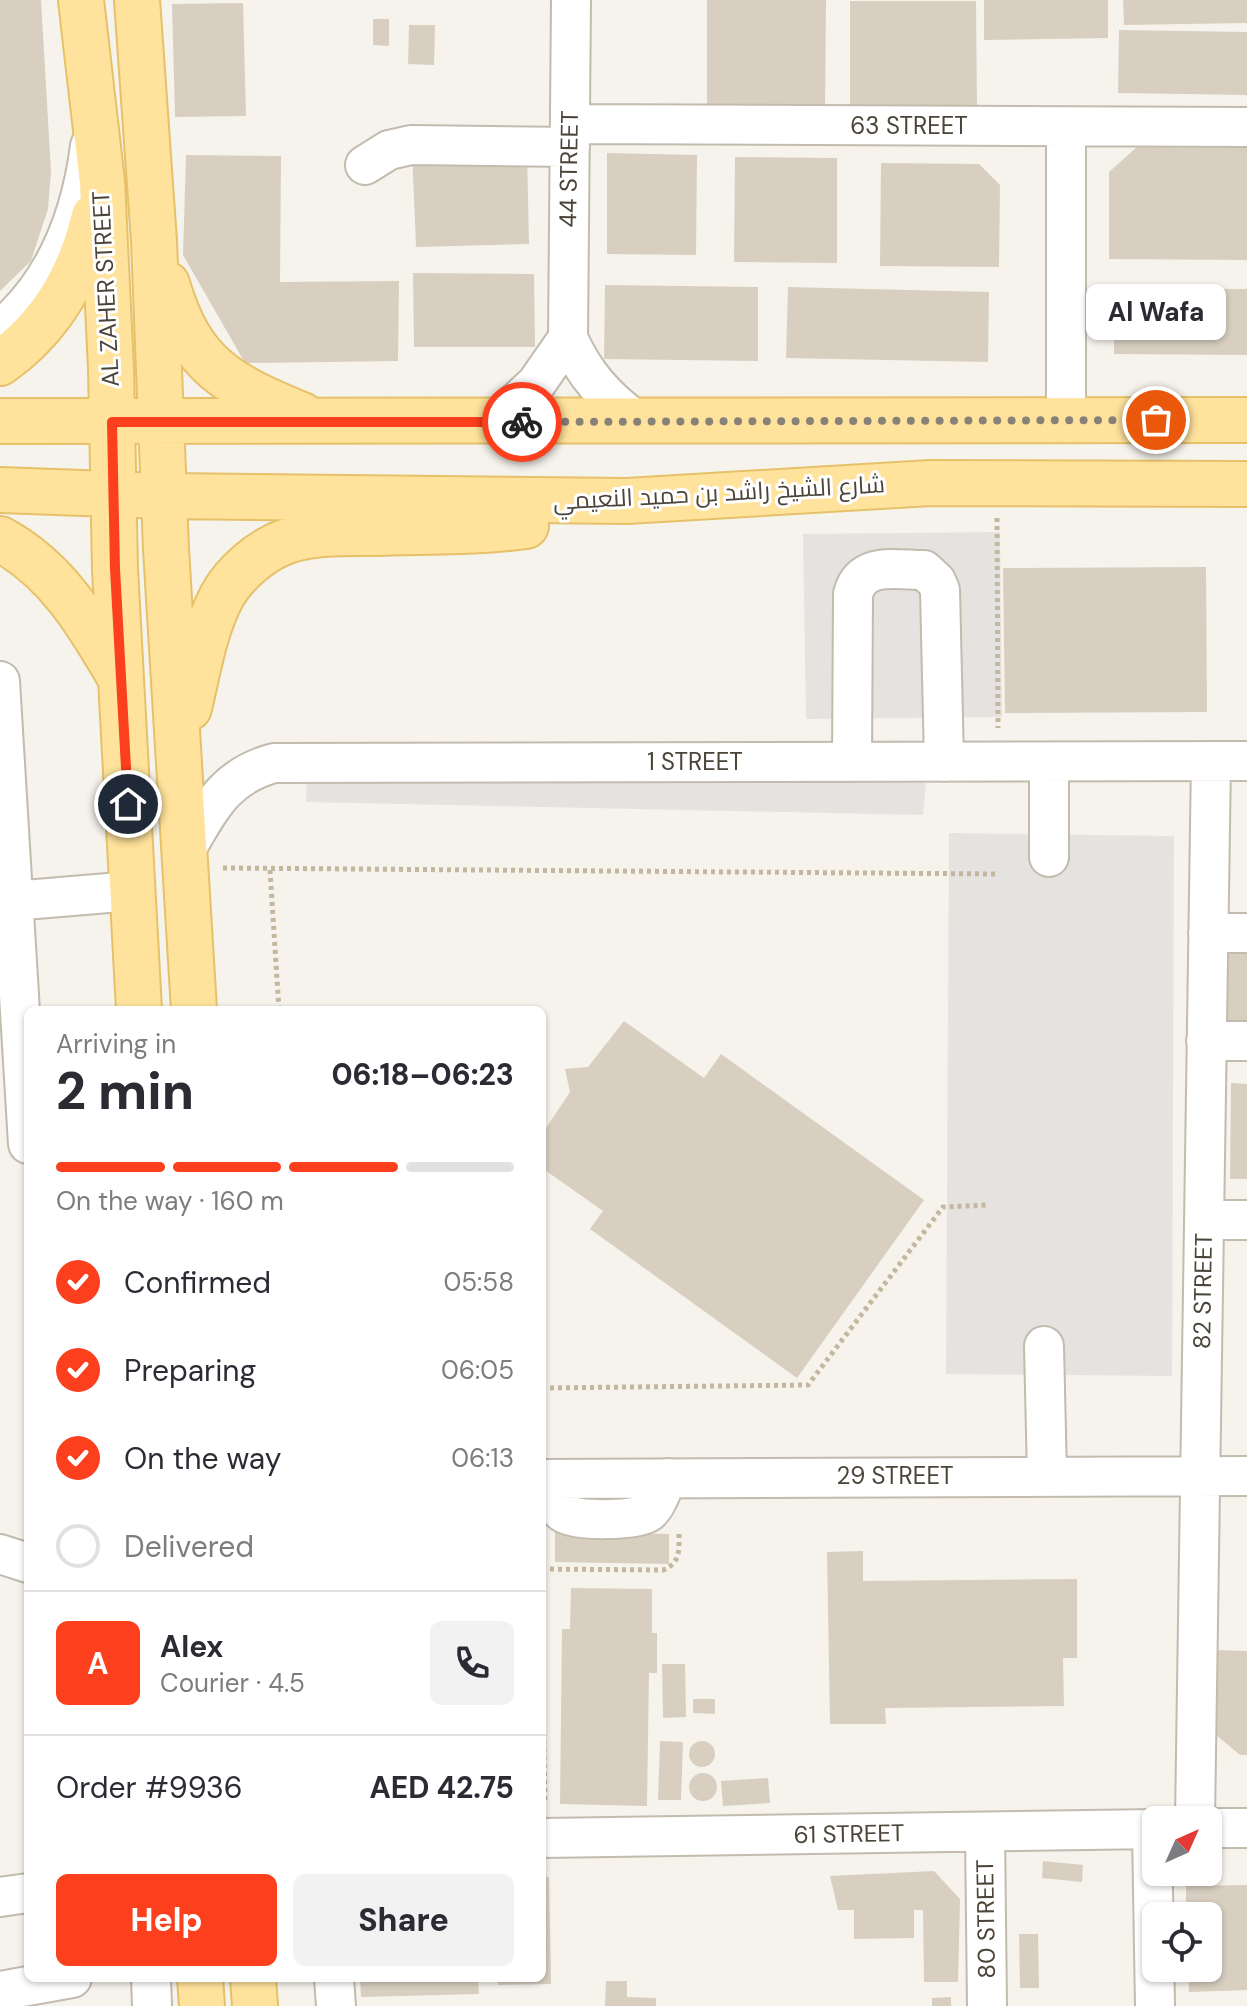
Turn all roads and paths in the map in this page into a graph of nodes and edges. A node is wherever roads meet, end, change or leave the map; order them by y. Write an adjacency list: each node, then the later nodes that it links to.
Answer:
1 (81, 0): 4 (main road, AL ZAHER STREET)
2 (137, 0): 10 (main road, AL ZAHER STREET)
3 (571, 0): 7 (street, 44 STREET)
4 (92, 107): 9 (main road, AL ZAHER STREET); 11 (street)
5 (1066, 127): 6 (street, 63 STREET); 7 (street, 63 STREET); 14 (street)
6 (1247, 127)
7 (570, 135): 8 (street, 63 STREET); 12 (street, 44 STREET)
8 (365, 165)
9 (102, 182): 13 (main road); 18 (main road, AL ZAHER STREET)
10 (154, 241): 19 (main road); 21 (main road, AL ZAHER STREET)
11 (0, 330)
12 (568, 338): 17 (street, 44 STREET); 20 (street)
13 (0, 363)
14 (1066, 420): 15 (main road); 17 (main road)
15 (1247, 420)
16 (0, 421): 18 (main road)
17 (637, 421): 20 (main road)
18 (112, 422): 21 (main road); 25 (main road, AL ZAHER STREET)
19 (319, 422): 20 (main road); 21 (main road)
20 (495, 422)
21 (163, 423): 26 (main road, AL ZAHER STREET)
22 (997, 481): 23 (main road, شارع الشيخ راشد بن حميد النعيمي); 27 (main road, شارع الشيخ راشد بن حميد النعيمي); 35 (path)
23 (1247, 484)
24 (0, 490): 25 (main road, شارع الشيخ راشد بن حميد النعيمي)
25 (113, 494): 26 (main road, شارع الشيخ راشد بن حميد النعيمي); 29 (main road, AL ZAHER STREET)
26 (166, 496): 27 (main road, شارع الشيخ راشد بن حميد النعيمي); 31 (main road, AL ZAHER STREET)
27 (627, 501): 31 (main road)
28 (0, 539): 29 (main road)
29 (120, 678): 41 (main road, AL ZAHER STREET)
30 (0, 681): 42 (street)
31 (178, 749): 38 (main road, AL ZAHER STREET)
32 (1229, 761): 36 (street, 1 STREET); 43 (street, 82 STREET)
33 (852, 762): 34 (street, 1 STREET); 34 (street); 38 (street, 1 STREET)
34 (944, 762): 35 (street, 1 STREET)
35 (998, 762): 36 (street, 1 STREET)
36 (1049, 762): 37 (street)
37 (1049, 857)
38 (185, 859): 39 (path); 46 (main road, AL ZAHER STREET)
39 (270, 870): 40 (path); 47 (path)
40 (997, 874)
41 (132, 891): 42 (street); 45 (main road, AL ZAHER STREET)
42 (6, 901): 50 (street)
43 (1208, 933): 44 (street); 48 (street, 82 STREET)
44 (1247, 933)
45 (139, 1006)
46 (194, 1006)
47 (279, 1006)
48 (1206, 1041): 49 (street); 52 (street, 82 STREET)
49 (1247, 1041)
50 (24, 1100)
51 (988, 1205): 55 (path)
52 (1204, 1220): 53 (street); 56 (street, 82 STREET)
53 (1247, 1220)
54 (1044, 1346): 57 (street)
55 (546, 1388)
56 (1199, 1475): 57 (street, 29 STREET); 58 (street, 29 STREET); 62 (street, 82 STREET)
57 (1047, 1476): 59 (street, 29 STREET)
58 (1247, 1476)
59 (546, 1479)
60 (0, 1554): 61 (street)
61 (24, 1562)
62 (1195, 1806)
63 (1222, 1828): 64 (street)
64 (1247, 1828)
65 (1142, 1830): 66 (street, 61 STREET)
66 (985, 1832): 67 (street, 61 STREET); 81 (street, 80 STREET)
67 (546, 1838)
68 (1154, 1886): 82 (street)
69 (24, 1894): 70 (street)
70 (0, 1897)
71 (48, 1982): 76 (street)
72 (151, 1982): 77 (street)
73 (200, 1982): 78 (main road)
74 (253, 1982): 79 (main road)
75 (334, 1982): 80 (street)
76 (0, 1991)
77 (152, 2006)
78 (202, 2006)
79 (255, 2006)
80 (336, 2006)
81 (987, 2006)
82 (1155, 2006)

